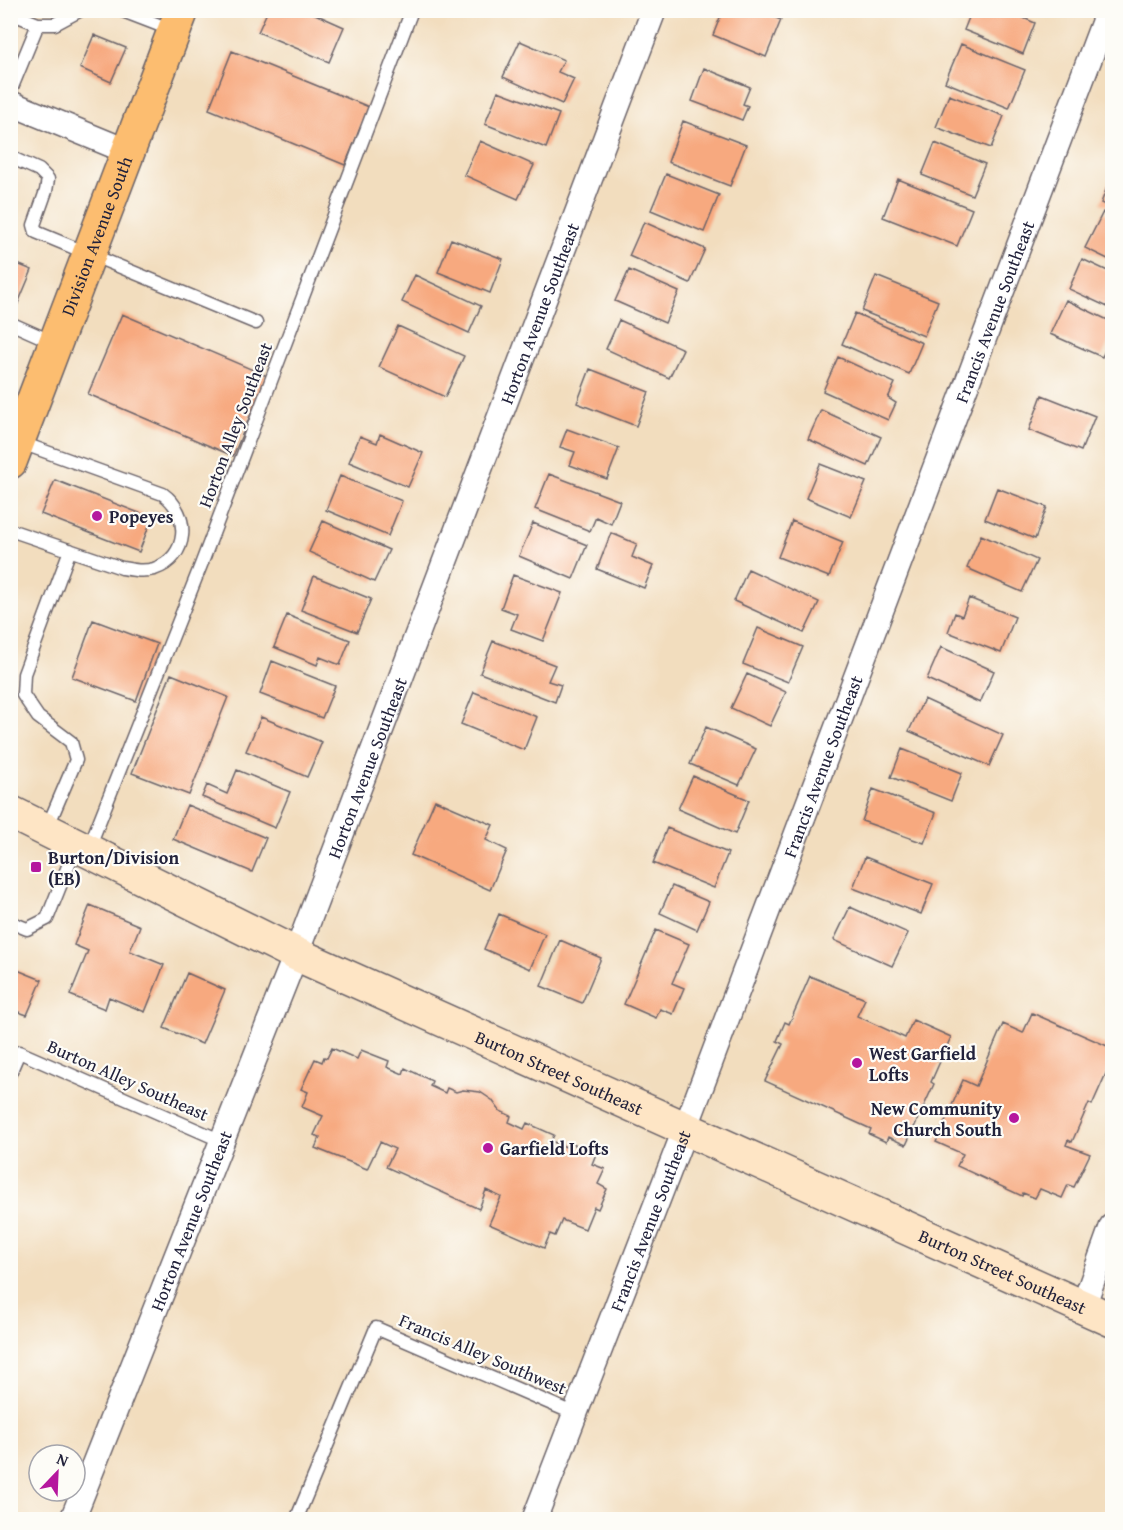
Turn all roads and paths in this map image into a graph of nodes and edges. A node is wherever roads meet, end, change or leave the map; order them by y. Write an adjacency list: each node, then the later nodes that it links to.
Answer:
1 (81, 10): 8 (lane)
2 (120, 10): 7 (lane)
3 (412, 10): 22 (lane, Horton Alley Southeast)
4 (654, 10): 24 (street, Horton Avenue Southeast)
5 (1108, 10): 26 (street, Francis Avenue Southeast)
6 (10, 12): 8 (lane)
7 (178, 21): 11 (main road, Division Avenue South)
8 (38, 24): 9 (lane)
9 (10, 92)
10 (10, 103): 11 (street)
11 (129, 152): 13 (main road, Division Avenue South)
12 (10, 157): 13 (lane)
13 (89, 254): 15 (lane); 16 (main road, Division Avenue South)
14 (10, 323): 16 (lane)
15 (256, 323)
16 (56, 343): 17 (main road, Division Avenue South)
17 (14, 452): 19 (lane)
18 (10, 530): 19 (lane)
19 (70, 550): 21 (lane)
20 (10, 812): 21 (main road, Burton Street Southeast)
21 (46, 831): 22 (main road, Burton Street Southeast)
22 (82, 848): 23 (lane, Horton Alley Southeast); 24 (main road, Burton Street Southeast)
23 (10, 922)
24 (296, 954): 26 (main road, Burton Street Southeast); 27 (street, Horton Avenue Southeast)
25 (10, 1073): 27 (lane, Burton Alley Southeast)
26 (686, 1127): 29 (main road, Burton Street Southeast); 31 (street, Francis Avenue Southeast)
27 (222, 1142): 32 (street, Horton Avenue Southeast)
28 (1113, 1226): 29 (street)
29 (1083, 1307): 30 (main road, Burton Street Southeast)
30 (1113, 1320)
31 (575, 1414): 33 (lane, Francis Alley Southwest); 34 (street, Francis Avenue Southeast)
32 (72, 1520)
33 (296, 1520)
34 (534, 1520)

